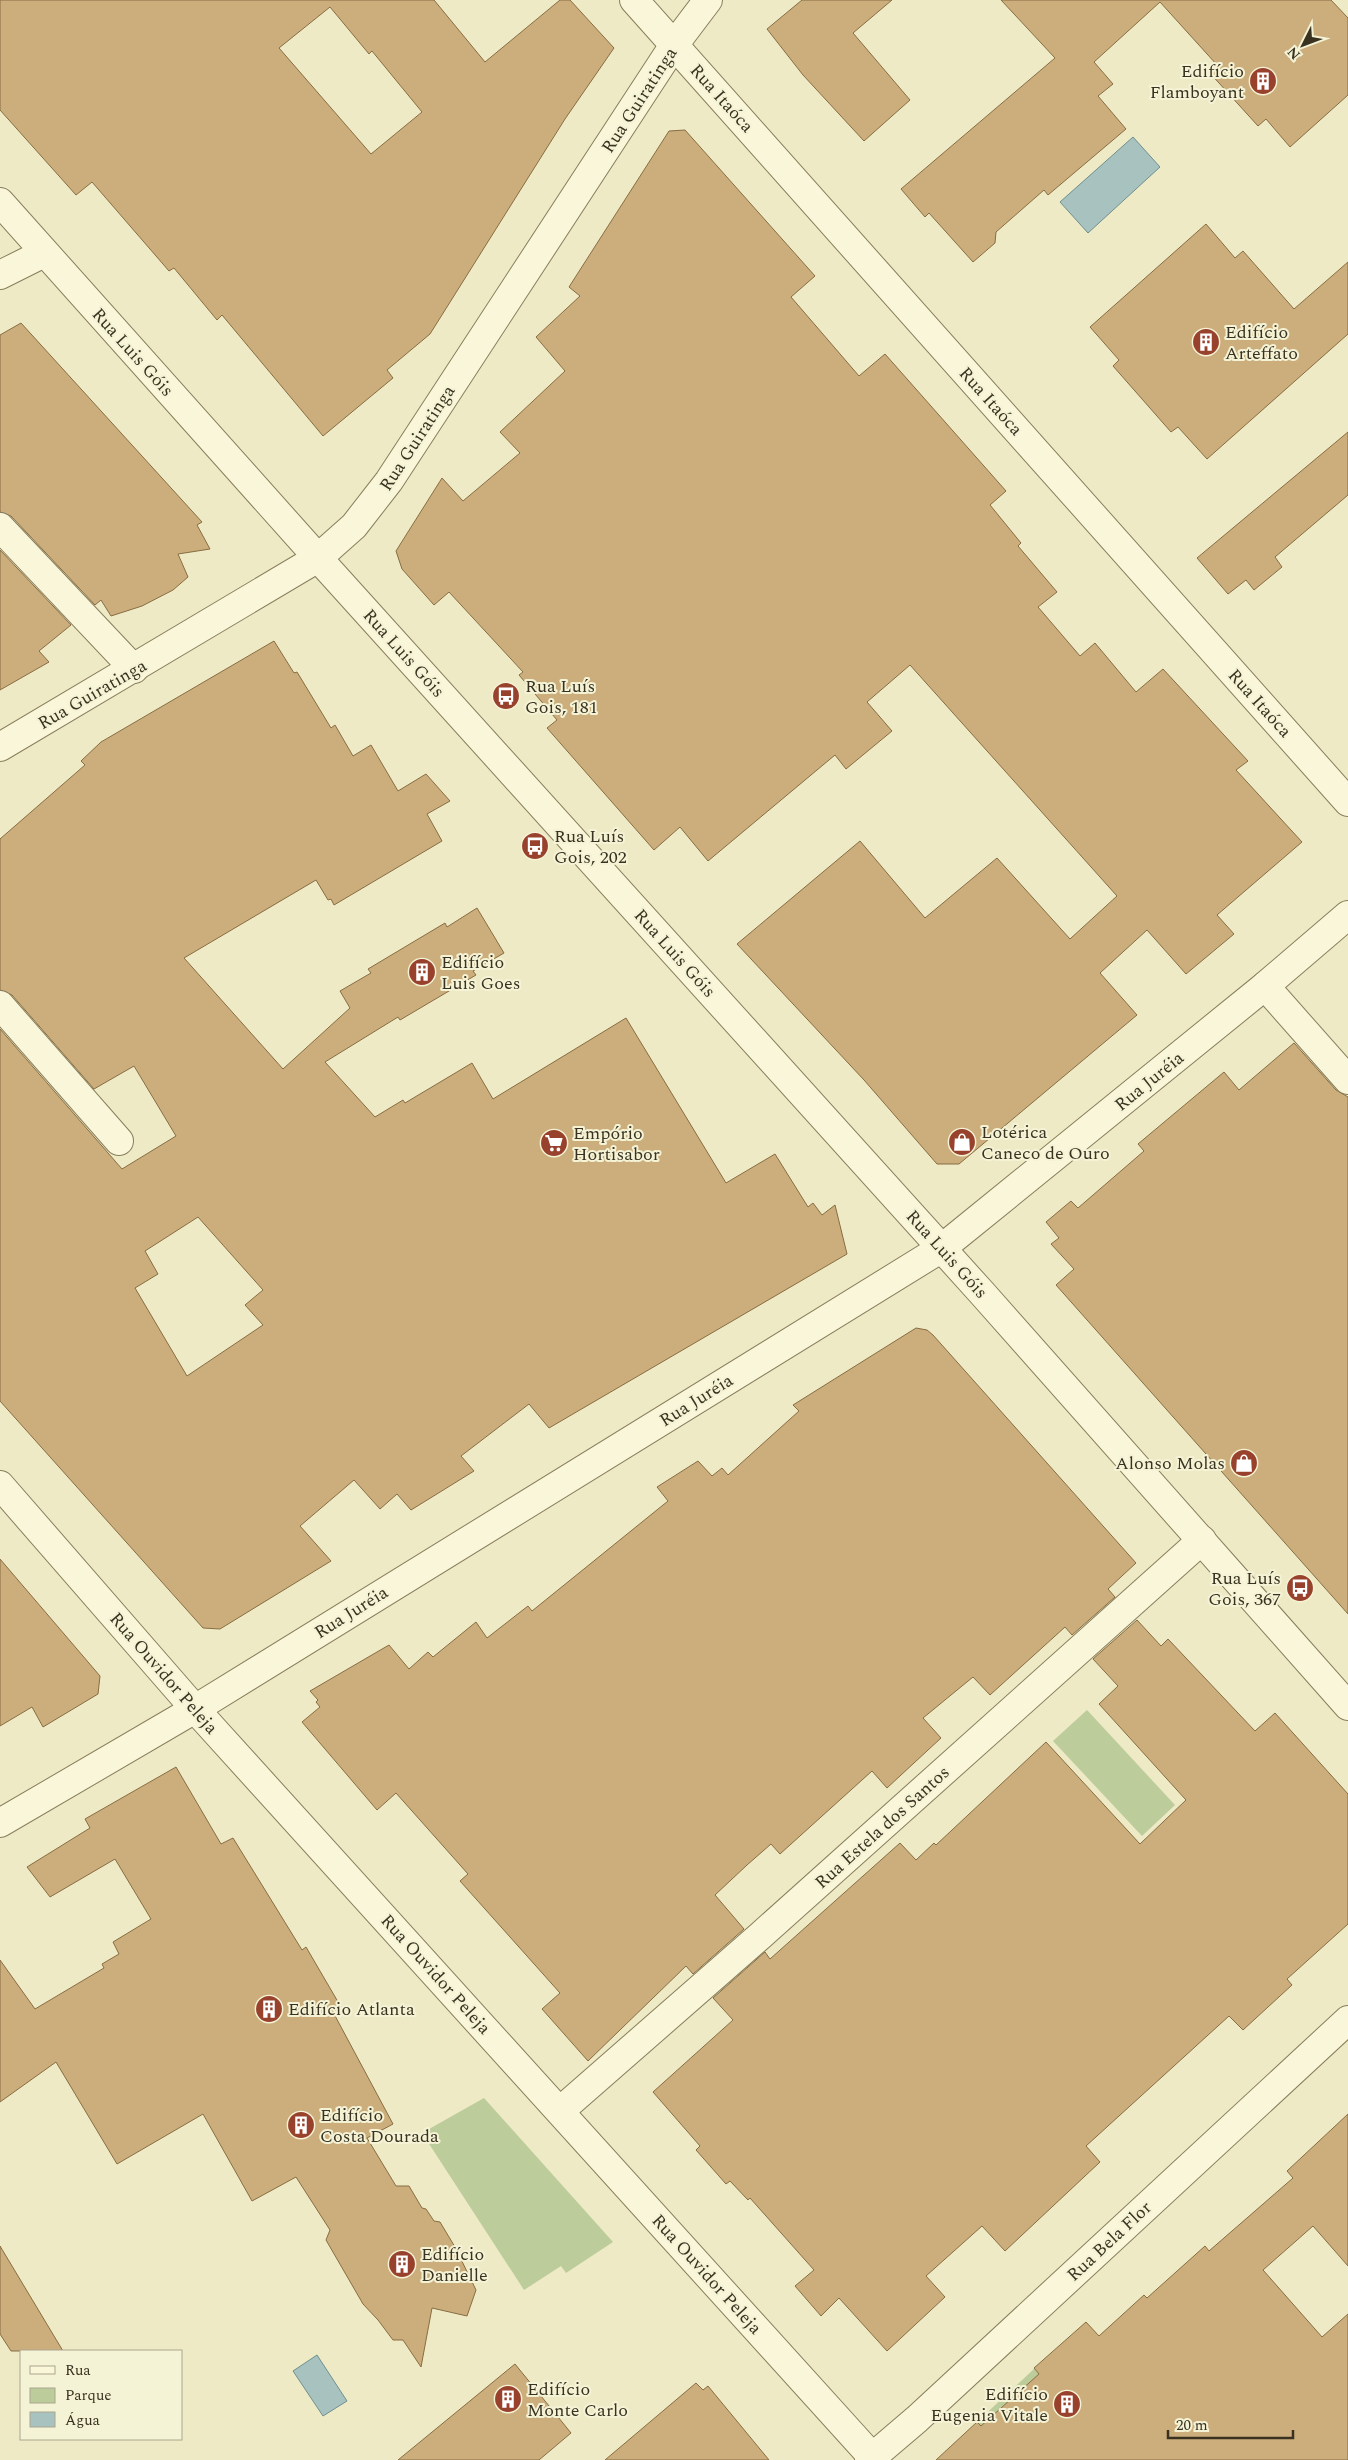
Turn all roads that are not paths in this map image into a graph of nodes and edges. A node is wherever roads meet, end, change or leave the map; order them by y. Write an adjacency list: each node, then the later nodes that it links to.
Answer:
1 (634, 0): 3 (street, Rua Itaóca)
2 (708, 0): 3 (street, Rua Guiratinga)
3 (674, 46): 8 (street, Rua Guiratinga); 11 (street, Rua Itaóca)
4 (0, 202): 5 (street, Rua Luis Góis)
5 (44, 253): 6 (street); 8 (street, Rua Luis Góis)
6 (0, 275)
7 (0, 527): 9 (street)
8 (318, 558): 9 (street, Rua Guiratinga); 17 (street, Rua Luis Góis)
9 (134, 669): 10 (street, Rua Guiratinga)
10 (0, 747)
11 (1348, 802)
12 (1348, 915): 13 (street, Rua Juréia)
13 (1265, 986): 15 (street); 17 (street, Rua Juréia)
14 (0, 1005): 16 (street)
15 (1348, 1080)
16 (119, 1141)
17 (942, 1248): 19 (street, Rua Luis Góis); 21 (street, Rua Juréia)
18 (0, 1485): 21 (street, Rua Ouvidor Peleja)
19 (1202, 1540): 20 (street, Rua Luis Góis); 24 (street, Rua Estela dos Santos)
20 (1348, 1706)
21 (195, 1709): 22 (street, Rua Juréia); 24 (street, Rua Ouvidor Peleja)
22 (0, 1823)
23 (1348, 2020): 25 (street, Rua Bela Flor)
24 (560, 2111): 25 (street, Rua Ouvidor Peleja)
25 (872, 2459)

